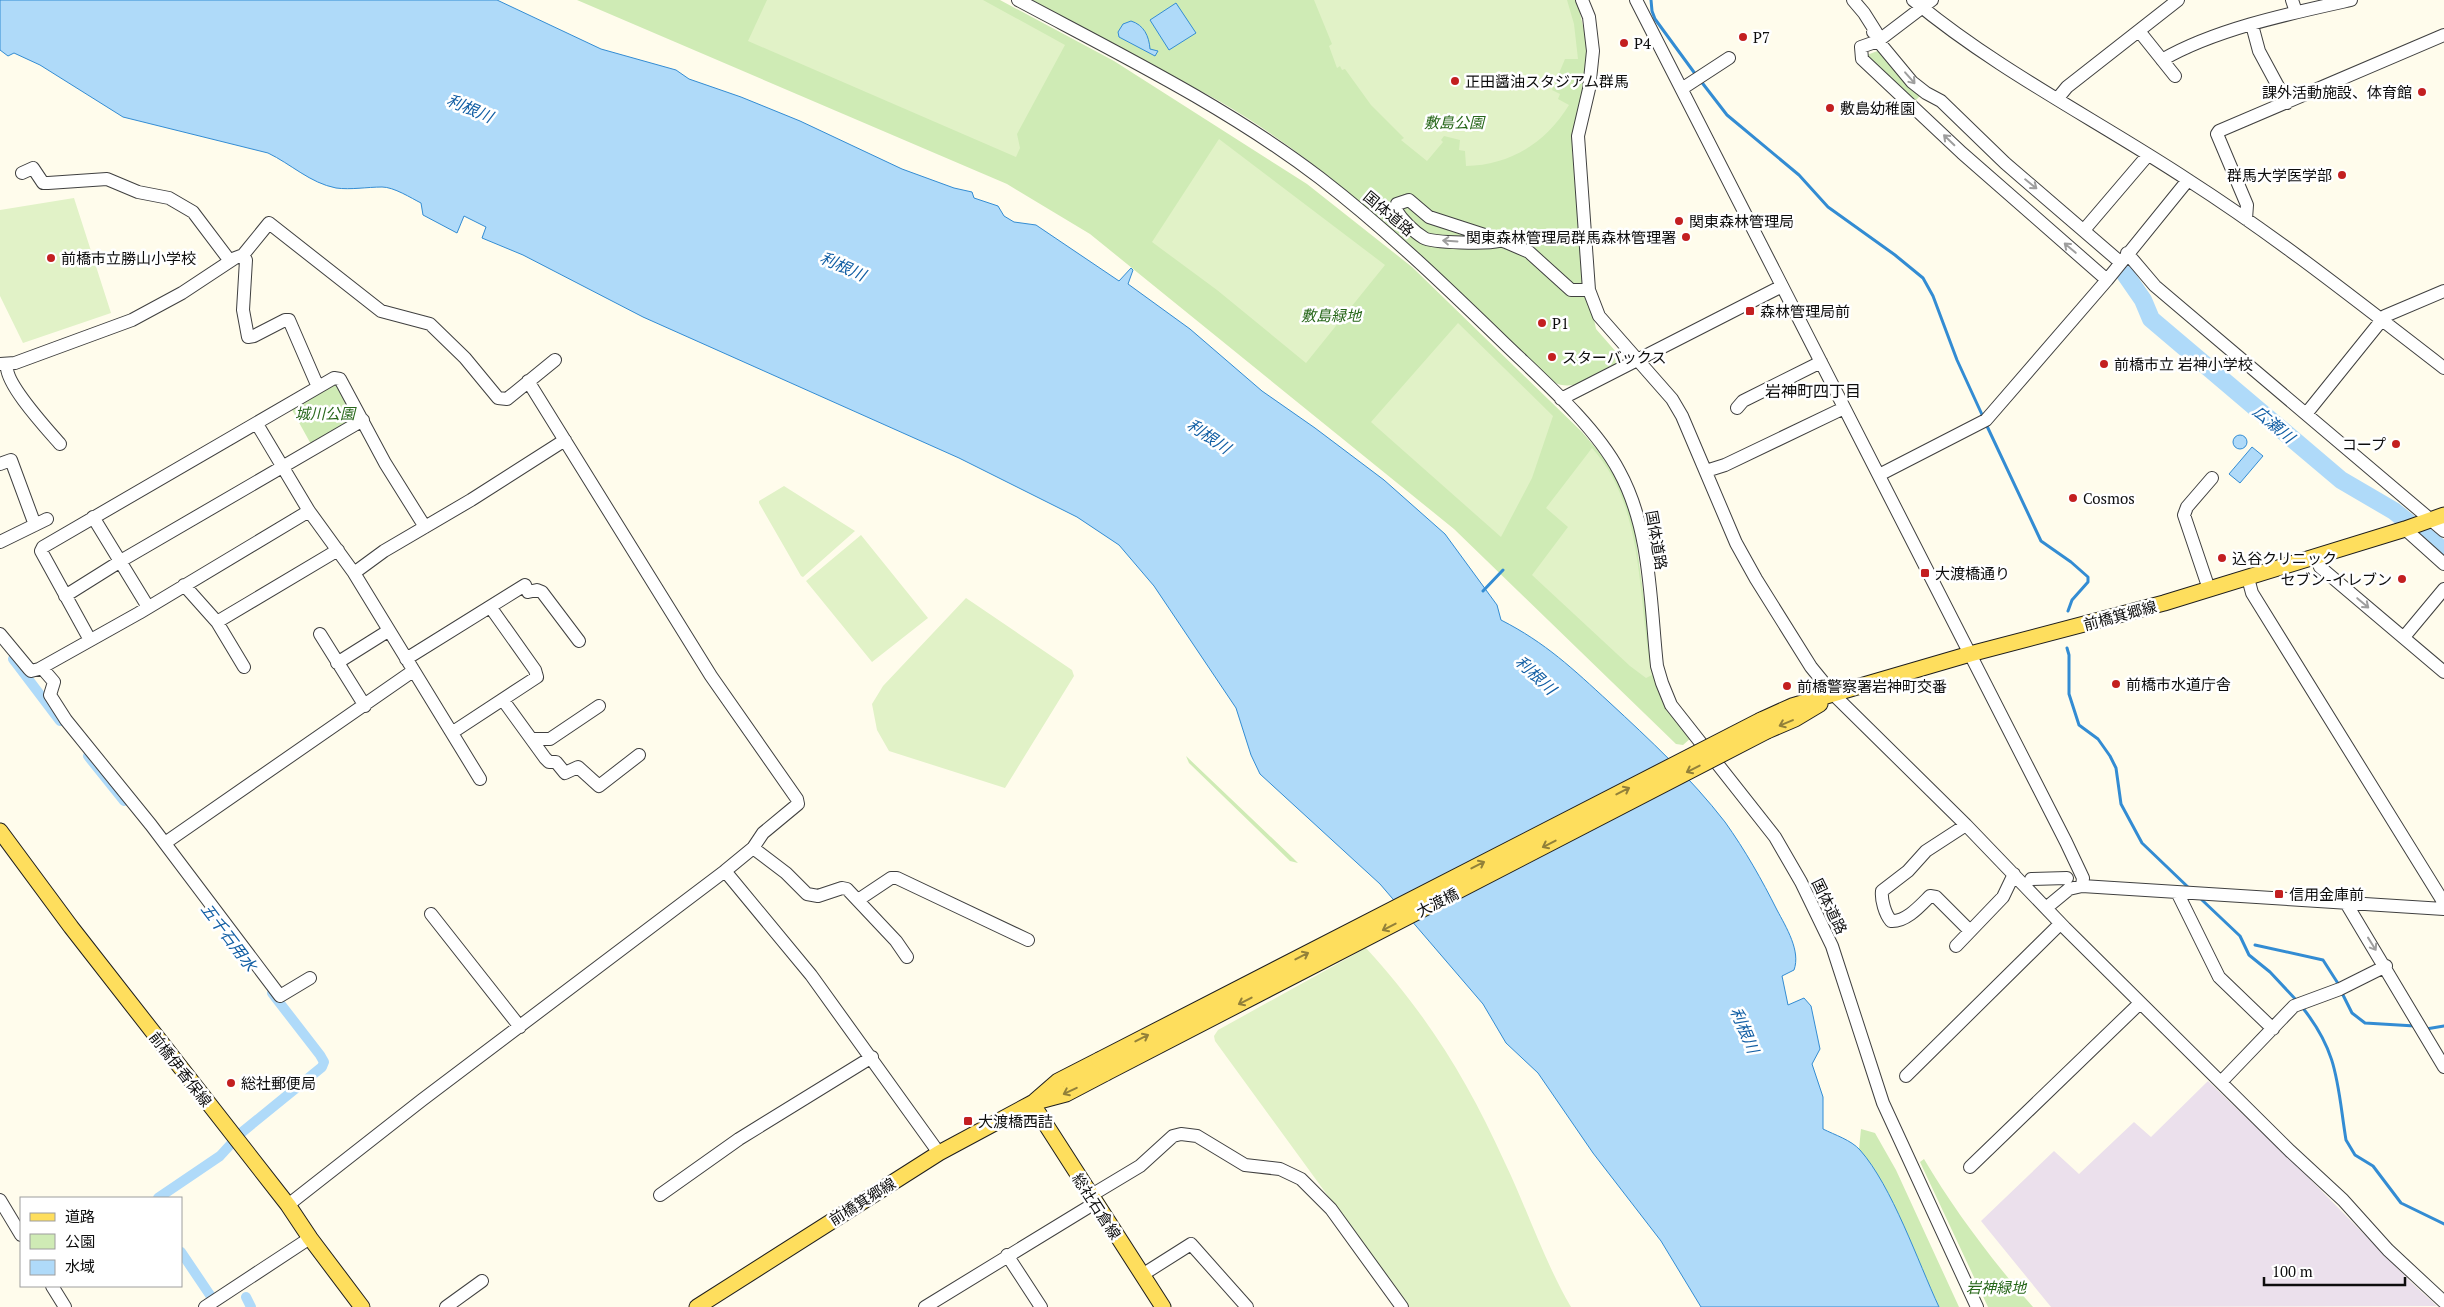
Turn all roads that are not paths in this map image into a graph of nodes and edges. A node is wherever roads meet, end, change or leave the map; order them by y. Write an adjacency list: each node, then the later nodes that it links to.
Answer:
1 (1018, 0): 40 (street, 国体道路)
2 (1582, 0): 30 (street)
3 (1636, 0): 16 (street)
4 (1853, 0): 12 (street)
5 (2178, 0): 10 (street)
6 (2351, 0): 8 (street)
7 (1923, 3): 12 (street); 17 (street)
8 (2294, 6): 9 (street)
9 (2252, 25): 14 (street); 18 (street)
10 (2139, 31): 14 (street); 17 (street)
11 (2444, 35): 18 (street)
12 (1876, 37): 23 (street, one-way to 23); 28 (street, one-way to 12)
13 (1729, 58): 16 (street)
14 (2162, 60): 15 (street)
15 (2175, 76)
16 (1683, 88): 29 (street)
17 (2058, 98): 19 (street)
18 (2287, 102): 22 (street)
19 (2148, 155): 21 (street); 23 (street)
20 (22, 173): 27 (street)
21 (2188, 180): 22 (street); 26 (street)
22 (2246, 219): 32 (street)
23 (2084, 230): 26 (street)
24 (1499, 241): 24 (street, one-way to 24); 30 (street)
25 (243, 255): 27 (street); 38 (street); 39 (street)
26 (2124, 258): 28 (street); 43 (street)
27 (230, 261): 36 (street)
28 (2107, 280): 51 (street)
29 (1782, 286): 34 (street); 35 (street)
30 (1589, 290): 34 (street)
31 (2444, 290): 32 (street)
32 (2381, 320): 37 (street); 43 (street)
33 (555, 360): 38 (street)
34 (1636, 360): 40 (street); 50 (street)
35 (1821, 362): 41 (street); 42 (street)
36 (4, 364): 47 (street)
37 (2444, 368)
38 (528, 381): 46 (street)
39 (318, 387): 44 (street); 45 (street)
40 (1562, 399): 152 (street, 国体道路)
41 (1737, 408)
42 (1844, 408): 50 (street); 51 (street)
43 (2306, 414): 56 (street)
44 (364, 420): 49 (street); 58 (street)
45 (257, 424): 49 (street); 54 (street)
46 (564, 440): 58 (street); 100 (street)
47 (60, 444)
48 (0, 464): 57 (street)
49 (282, 467): 53 (street); 64 (street)
50 (1706, 471): 88 (street)
51 (1879, 475): 81 (street)
52 (2212, 478): 69 (street)
53 (309, 511): 62 (street); 68 (street)
54 (93, 518): 64 (street); 71 (street)
55 (46, 519): 57 (street)
56 (2434, 519): 59 (main road, 前橋箕郷線); 60 (street)
57 (34, 525): 61 (street)
58 (425, 527): 66 (street)
59 (2405, 529): 63 (main road, 前橋箕郷線); 65 (street)
60 (2444, 531)
61 (0, 542)
62 (338, 550): 66 (street); 74 (street)
63 (2316, 557): 67 (main road, 前橋箕郷線); 78 (street, one-way to 78)
64 (119, 562): 71 (street); 72 (street)
65 (2444, 564)
66 (354, 573): 75 (street)
67 (2248, 578): 69 (main road, 前橋箕郷線); 109 (street)
68 (184, 585): 72 (street); 74 (street)
69 (2209, 589): 81 (main road, 前橋箕郷線)
70 (2444, 589): 78 (street)
71 (65, 596): 79 (street)
72 (148, 608): 79 (street)
73 (491, 608): 80 (street); 82 (street); 89 (street)
74 (217, 622): 84 (street)
75 (388, 631): 82 (street); 83 (street)
76 (0, 634): 85 (street)
77 (320, 634): 83 (street)
78 (2404, 637): 87 (street)
79 (90, 640): 85 (street)
80 (579, 641)
81 (1970, 654): 88 (main road, 前橋箕郷線); 105 (street)
82 (406, 659): 86 (street)
83 (338, 663): 90 (street)
84 (244, 667)
85 (42, 668): 99 (street)
86 (413, 670): 90 (street); 93 (street)
87 (2444, 672)
88 (1833, 694): 92 (main road, 前橋箕郷線); 97 (street)
89 (503, 700): 93 (street); 94 (street)
90 (365, 706): 99 (street)
91 (599, 706): 94 (street)
92 (1764, 725): 124 (main road, 大渡橋, bridge)
93 (453, 732): 96 (street)
94 (532, 739): 95 (street)
95 (639, 755)
96 (480, 779)
97 (1966, 825): 102 (street); 114 (street)
98 (0, 831): 134 (main road, 前橋伊香保線)
99 (165, 843): 119 (street)
100 (753, 848): 101 (street); 107 (street)
101 (725, 871): 121 (street); 123 (street)
102 (2014, 874): 110 (street); 114 (street)
103 (2031, 878): 104 (street)
104 (2067, 878)
105 (2082, 886): 106 (street); 110 (street)
106 (2176, 892): 108 (street); 122 (street)
107 (858, 900): 115 (street); 117 (street)
108 (2346, 903): 111 (street); 118 (street, one-way to 118)
109 (2444, 903)
110 (2046, 908): 113 (street)
111 (2444, 909)
112 (431, 914): 121 (street)
113 (2060, 924): 120 (street); 126 (street)
114 (1970, 931): 116 (street)
115 (1028, 940)
116 (1956, 946)
117 (907, 957)
118 (2386, 966): 122 (street); 125 (street)
119 (310, 978)
120 (2140, 1003): 127 (street); 130 (street)
121 (520, 1027): 134 (street)
122 (2273, 1028): 127 (street)
123 (872, 1057): 129 (street); 131 (street)
124 (1102, 1067): 128 (main road, 前橋箕郷線)
125 (2444, 1067)
126 (1906, 1076)
127 (2221, 1082): 141 (street)
128 (1032, 1104): 129 (main road, 前橋箕郷線); 132 (main road, 総社石倉線)
129 (939, 1153): 146 (main road, 前橋箕郷線)
130 (1970, 1167)
131 (660, 1195)
132 (1092, 1199): 137 (street); 138 (main road, 総社石倉線); 151 (street)
133 (0, 1200): 135 (street)
134 (288, 1205): 136 (main road, 前橋伊香保線)
135 (20, 1233)
136 (310, 1238): 143 (street); 144 (main road, 前橋伊香保線)
137 (1008, 1255): 147 (street); 148 (street)
138 (1142, 1275): 149 (main road, 総社石倉線); 150 (street)
139 (482, 1282): 145 (street)
140 (53, 1287): 142 (street)
141 (2444, 1302)
142 (65, 1307)
143 (205, 1307)
144 (362, 1307)
145 (446, 1307)
146 (698, 1307)
147 (925, 1307)
148 (1041, 1307)
149 (1163, 1307)
150 (1247, 1307)
151 (1402, 1307)
152 (1978, 1307)

